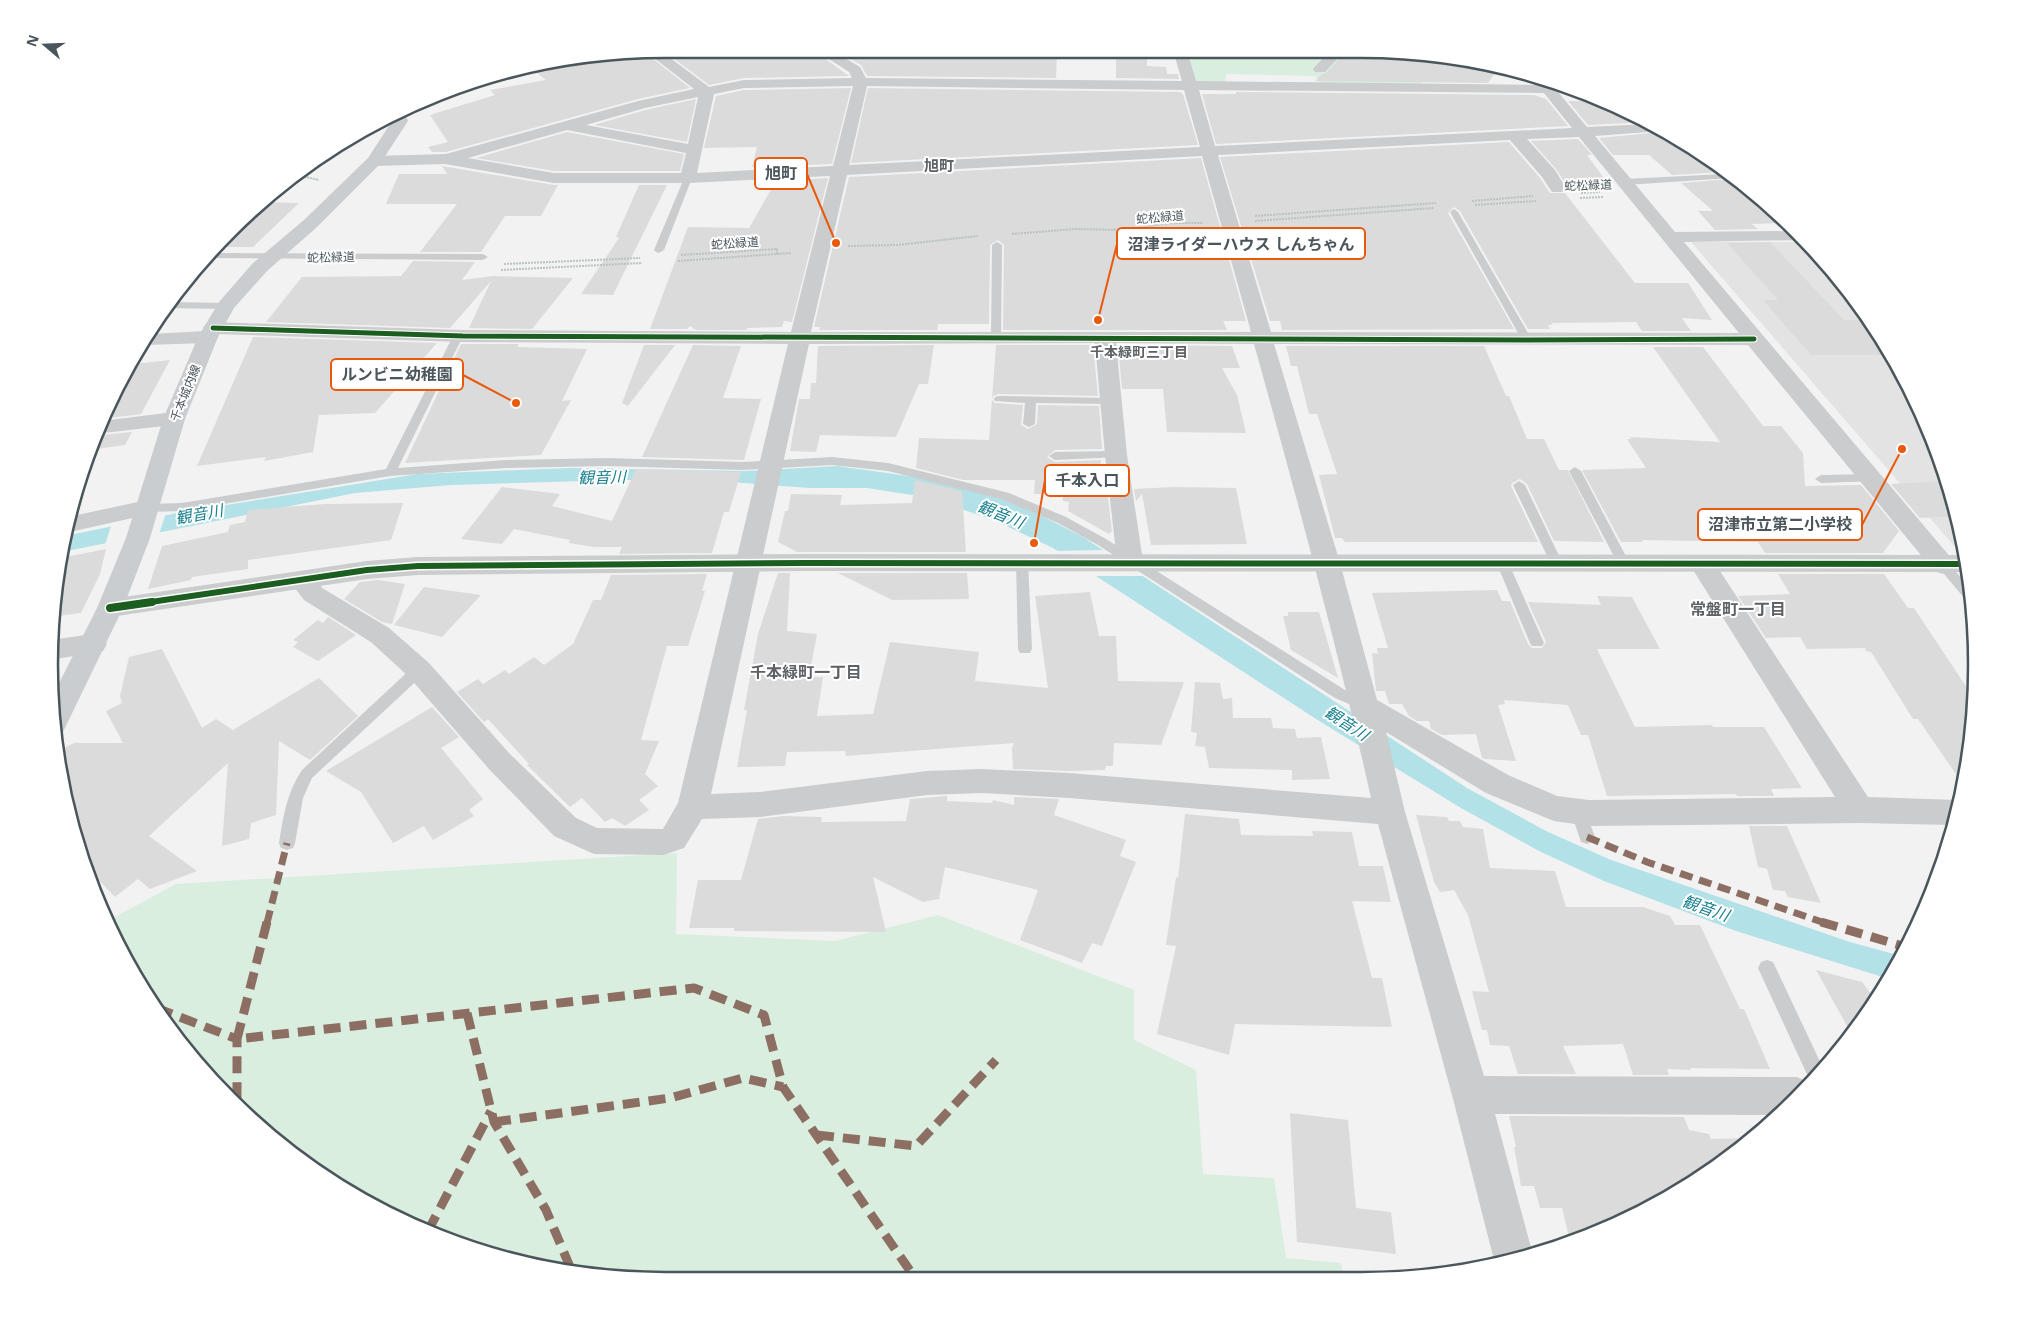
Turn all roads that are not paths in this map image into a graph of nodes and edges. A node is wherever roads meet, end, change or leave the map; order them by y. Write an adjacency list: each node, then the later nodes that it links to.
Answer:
1 (661, 58): 10 (street)
2 (838, 58): 6 (street)
3 (1182, 58): 8 (street)
4 (1331, 58): 5 (street)
5 (1320, 69)
6 (861, 82): 8 (street); 10 (street); 20 (street)
7 (1533, 83): 8 (street)
8 (1191, 86): 17 (street)
9 (1547, 87): 14 (street)
10 (706, 92): 12 (street); 16 (street)
11 (400, 118): 19 (main road, 千本城内線)
12 (566, 125): 16 (street); 18 (street)
13 (1645, 129): 14 (street)
14 (1584, 132): 15 (street); 23 (street)
15 (1515, 136): 17 (street); 24 (street)
16 (695, 150): 22 (street)
17 (1209, 150): 20 (street); 39 (street)
18 (445, 159): 19 (street); 22 (street)
19 (374, 161): 30 (main road, 千本城内線)
20 (841, 170): 22 (street); 40 (street)
21 (1721, 176): 23 (lane)
22 (688, 178): 29 (lane)
23 (1625, 182): 27 (street)
24 (1566, 191)
25 (1454, 212): 43 (lane)
26 (1791, 236): 27 (street)
27 (1670, 237): 41 (street)
28 (997, 245): 38 (lane)
29 (659, 250)
30 (273, 255): 31 (lane); 32 (lane); 34 (main road, 千本城内線)
31 (216, 256)
32 (484, 257)
33 (176, 305): 34 (lane)
34 (226, 306): 35 (main road, 千本城内線)
35 (210, 333): 36 (street); 42 (street); 47 (main road, 千本城内線)
36 (458, 336): 40 (street); 54 (lane)
37 (1105, 336): 38 (street); 39 (street); 46 (street)
38 (996, 337): 40 (street)
39 (1262, 337): 43 (street); 63 (street)
40 (802, 338): 52 (street)
41 (1754, 338): 43 (street); 55 (street)
42 (152, 339)
43 (1527, 340)
44 (999, 399): 45 (lane)
45 (1031, 400): 46 (lane); 48 (lane)
46 (1111, 401): 50 (street)
47 (174, 419): 49 (street); 58 (main road, 千本城内線)
48 (1029, 424)
49 (107, 427)
50 (1116, 455): 51 (lane); 60 (street)
51 (1056, 456)
52 (770, 465): 54 (lane); 60 (lane); 61 (street)
53 (1575, 470): 66 (lane)
54 (390, 472): 58 (lane)
55 (1872, 478): 56 (lane); 67 (street)
56 (1821, 479)
57 (1518, 485): 65 (lane)
58 (143, 521): 59 (street); 71 (main road, 千本城内線)
59 (74, 525)
60 (1127, 561): 62 (street); 63 (street); 78 (lane)
61 (749, 562): 62 (street); 70 (street); 79 (street)
62 (1022, 562): 75 (lane)
63 (1327, 563): 64 (street); 78 (street)
64 (1503, 564): 65 (street); 72 (lane)
65 (1557, 564): 66 (street)
66 (1624, 564): 68 (street)
67 (1954, 564): 68 (street); 69 (lane)
68 (1703, 565): 80 (street)
69 (1961, 577)
70 (306, 578): 71 (street); 76 (street)
71 (110, 608): 73 (main road, 千本城内線)
72 (1537, 643)
73 (94, 644): 74 (street); 77 (main road, 千本城内線)
74 (58, 649)
75 (1025, 649)
76 (419, 670): 79 (street); 83 (lane)
77 (60, 711)
78 (1366, 711): 80 (street); 81 (street)
79 (693, 806): 81 (street)
80 (1859, 810): 82 (street)
81 (1390, 812): 86 (street)
82 (1949, 812)
83 (287, 843)
84 (1767, 968): 85 (lane)
85 (1814, 1069)
86 (1470, 1096): 87 (street); 88 (street)
87 (1789, 1096)
88 (1512, 1253)

